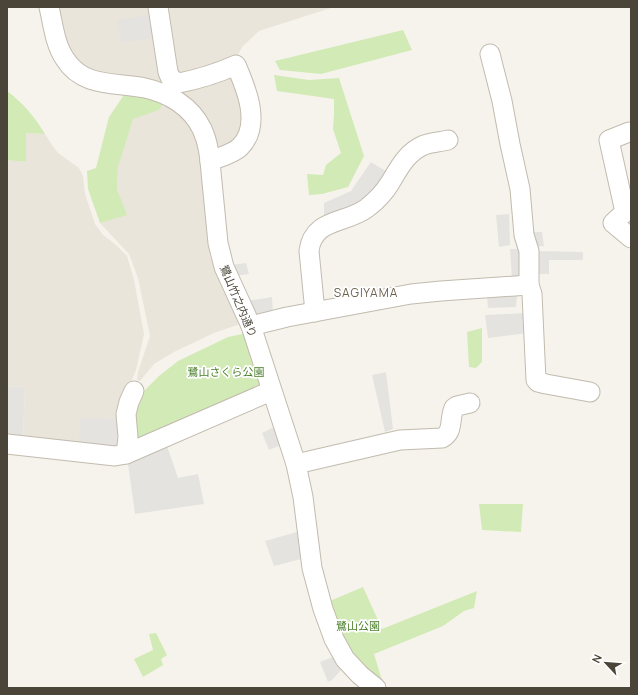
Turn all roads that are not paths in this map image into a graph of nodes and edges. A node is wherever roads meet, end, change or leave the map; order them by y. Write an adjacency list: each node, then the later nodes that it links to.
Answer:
1 (49, 7): 6 (street, 鷺山竹之内通り)
2 (158, 7): 6 (street)
3 (490, 54): 8 (street)
4 (629, 132): 7 (street)
5 (448, 140): 9 (street)
6 (210, 161): 10 (street, 鷺山竹之内通り)
7 (631, 238)
8 (529, 285): 9 (street); 13 (street)
9 (315, 312): 10 (street)
10 (251, 326): 12 (street, 鷺山竹之内通り)
11 (134, 391): 16 (street)
12 (271, 391): 16 (street); 17 (street, 鷺山竹之内通り)
13 (590, 392)
14 (470, 403): 17 (street)
15 (7, 444): 16 (street)
16 (126, 454)
17 (296, 464): 18 (street, 鷺山竹之内通り)
18 (376, 688)

